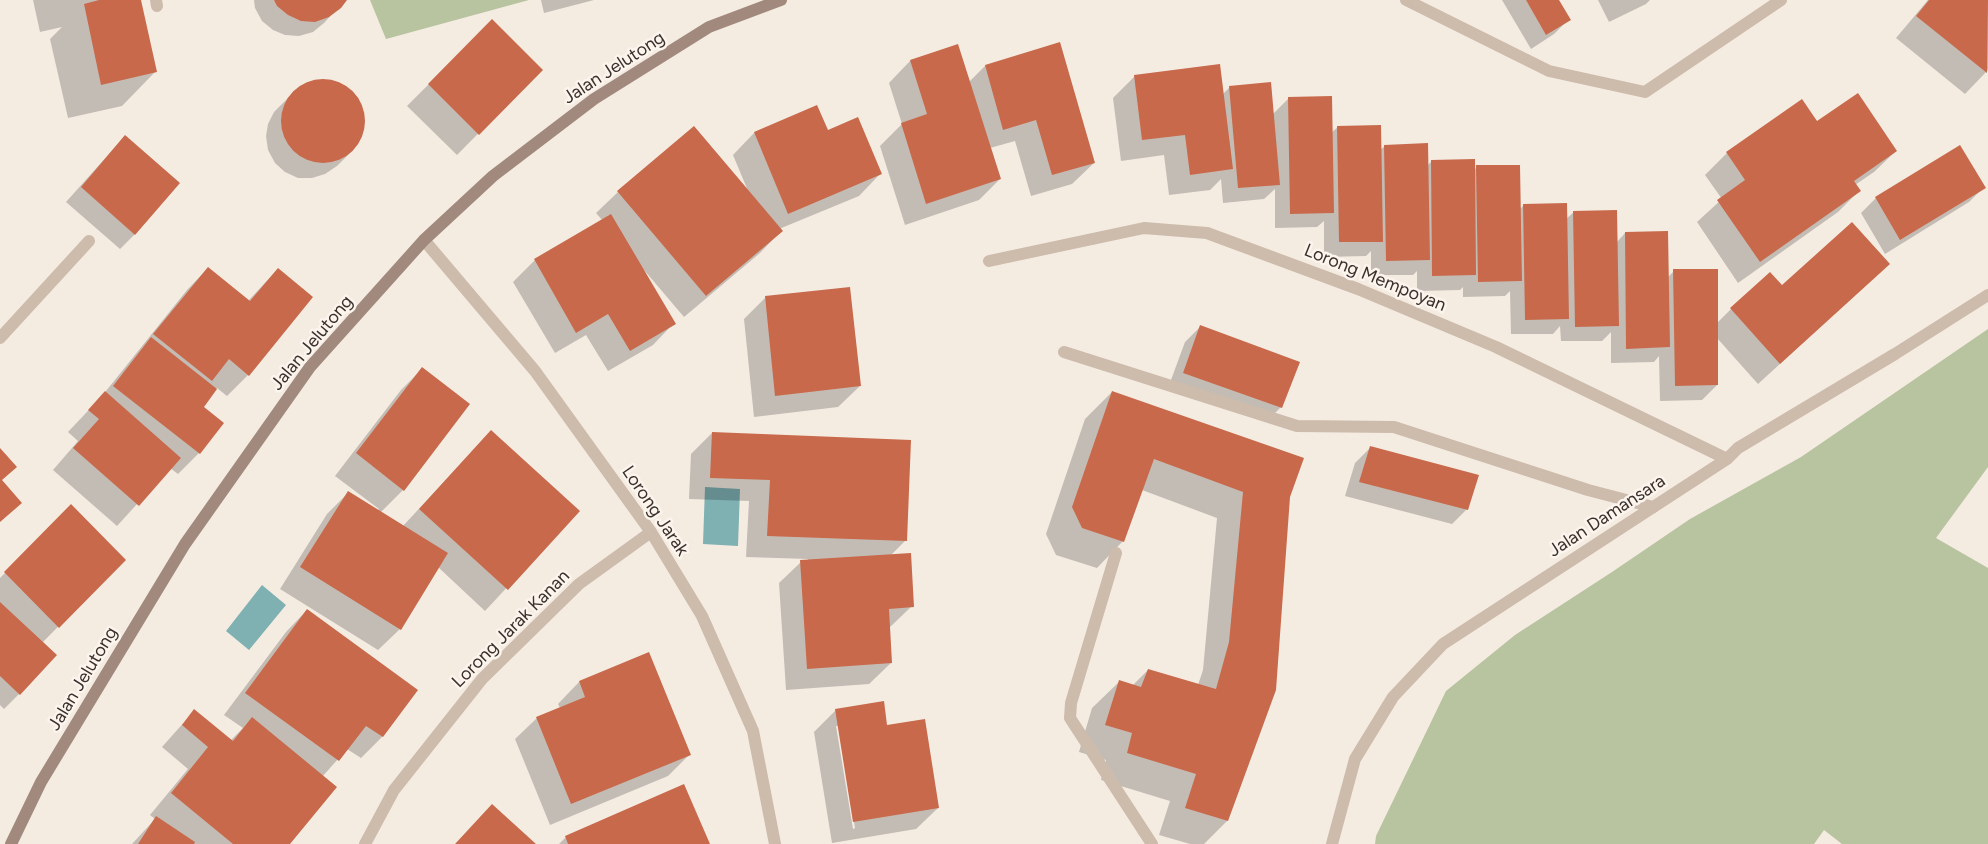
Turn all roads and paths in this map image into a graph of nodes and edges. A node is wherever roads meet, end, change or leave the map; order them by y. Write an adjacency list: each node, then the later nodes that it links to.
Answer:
1 (781, 0): 4 (street, Jalan Jelutong)
2 (1406, 0): 3 (street)
3 (1781, 0)
4 (424, 240): 12 (street, Lorong Jarak); 14 (street, Jalan Jelutong)
5 (89, 241): 8 (street)
6 (989, 261): 10 (street, Lorong Mempoyan)
7 (1988, 295): 10 (street, Jalan Damansara)
8 (0, 338)
9 (1064, 352): 11 (street)
10 (1727, 459): 11 (street, Jalan Damansara)
11 (1652, 507): 18 (street, Jalan Damansara)
12 (651, 532): 15 (street, Lorong Jarak Kanan); 16 (street, Lorong Jarak)
13 (1116, 554): 17 (street)
14 (11, 844)
15 (365, 844)
16 (775, 844)
17 (1152, 844)
18 (1332, 844)

